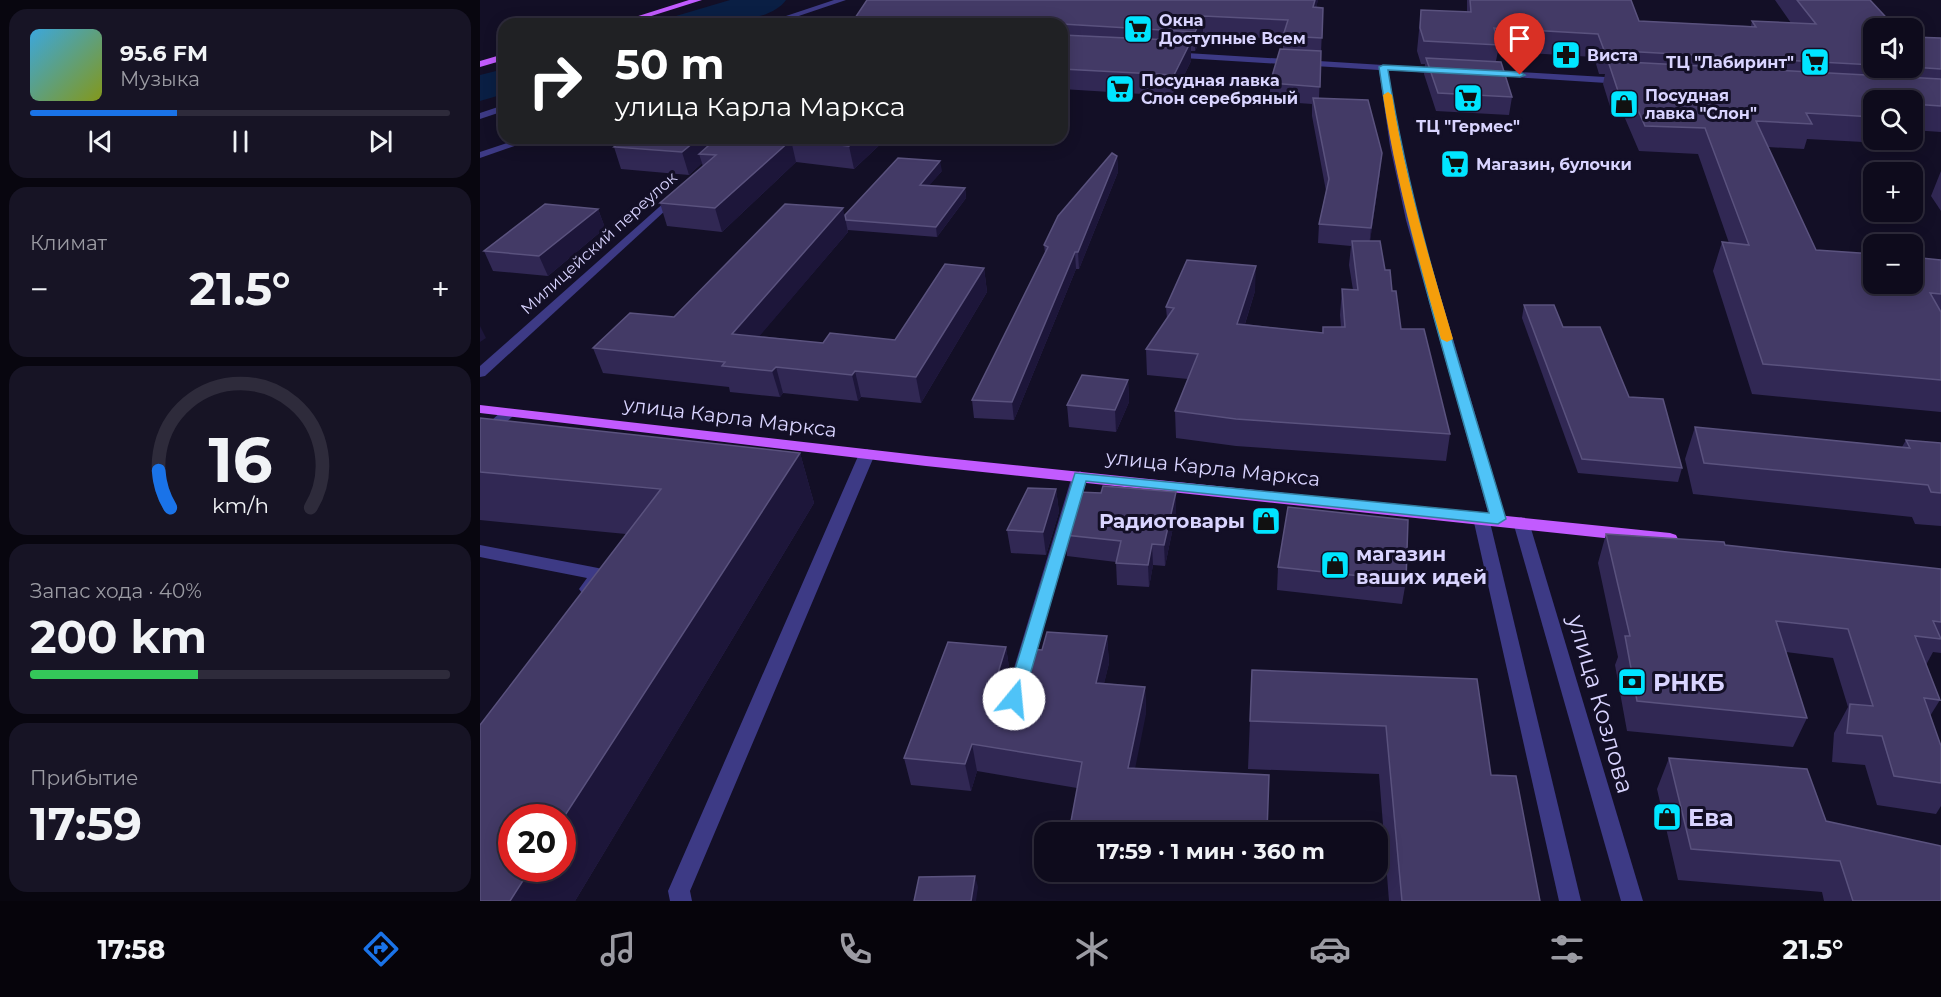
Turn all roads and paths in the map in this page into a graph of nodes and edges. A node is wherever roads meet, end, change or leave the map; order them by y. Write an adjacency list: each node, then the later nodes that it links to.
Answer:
1 (698, 0): 3 (main road)
2 (842, 0): 4 (street)
3 (637, 18)
4 (785, 18)
5 (1157, 54): 8 (street)
6 (498, 59): 7 (main road)
7 (480, 64)
8 (1383, 67): 9 (street); 23 (street)
9 (1451, 71)
10 (1475, 72): 11 (street)
11 (1630, 81)
12 (498, 110): 13 (street)
13 (480, 116)
14 (514, 144): 15 (street)
15 (480, 155)
16 (687, 185): 17 (street, Милицейский переулок)
17 (480, 373)
18 (480, 409): 19 (main road, улица Карла Маркса)
19 (507, 413): 20 (street); 21 (main road, улица Карла Маркса)
20 (480, 439)
21 (867, 454): 22 (main road, улица Карла Маркса); 29 (street)
22 (1080, 476): 23 (main road, улица Карла Маркса); 28 (street)
23 (1490, 518): 24 (main road, улица Карла Маркса); 30 (street)
24 (1521, 522): 25 (main road, улица Карла Маркса); 31 (street, улица Козлова)
25 (1692, 542)
26 (480, 551): 27 (street)
27 (578, 604)
28 (1017, 687)
29 (681, 901)
30 (1570, 901)
31 (1632, 901)

